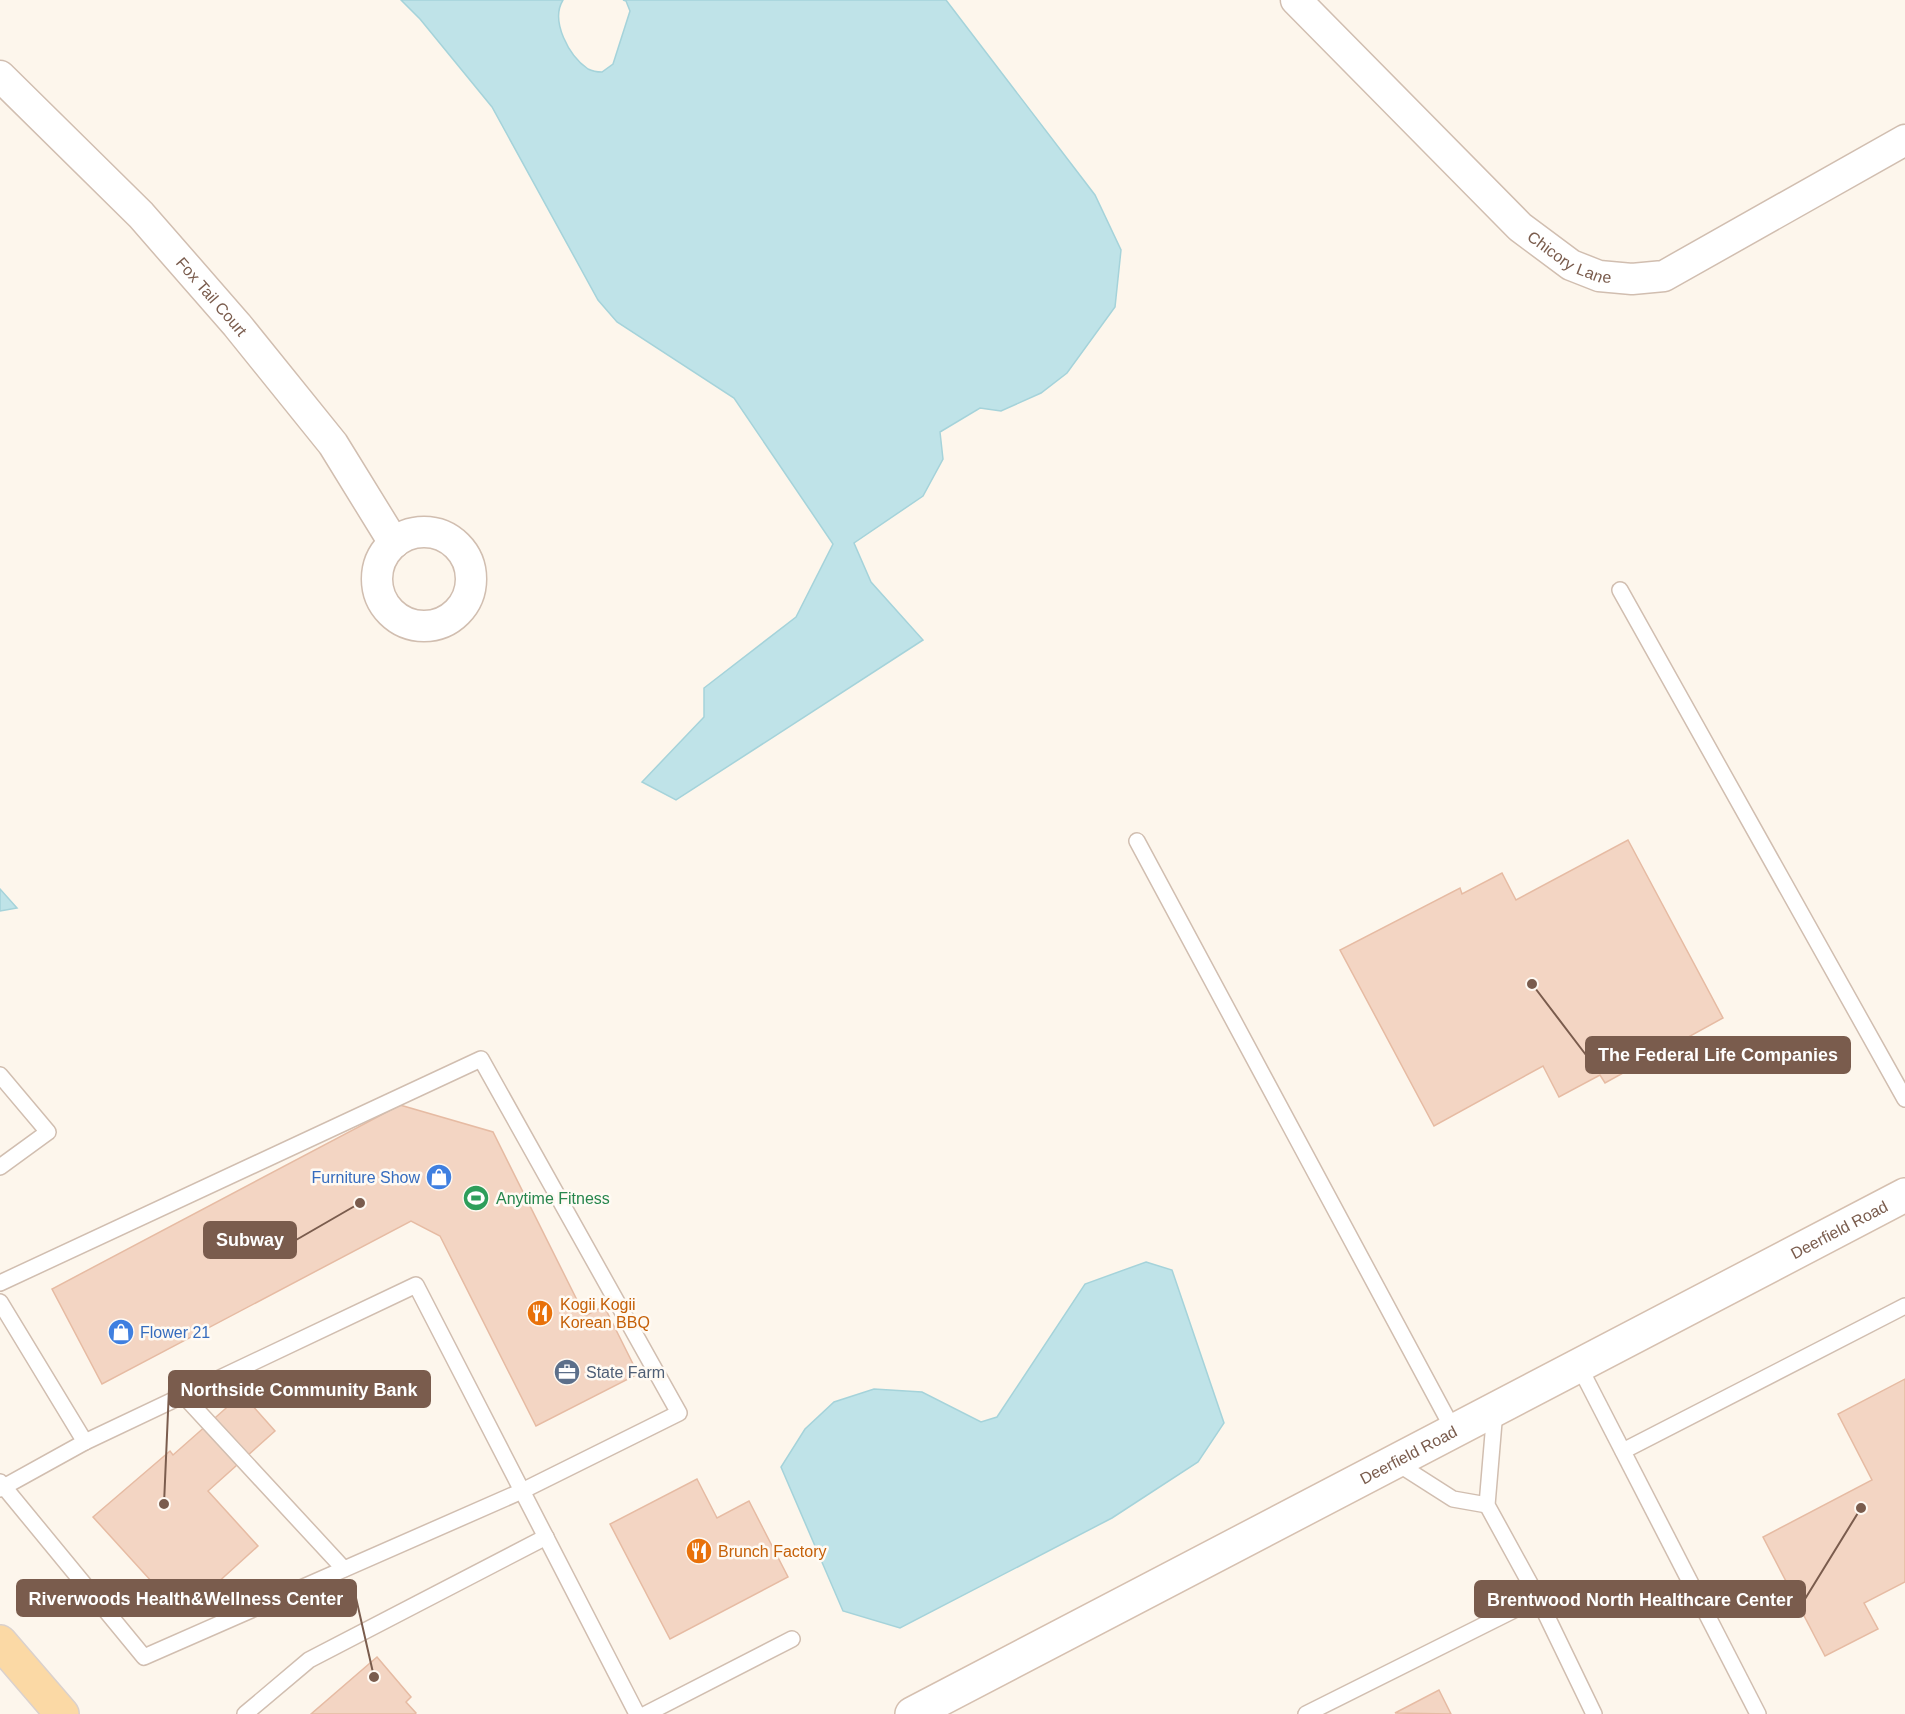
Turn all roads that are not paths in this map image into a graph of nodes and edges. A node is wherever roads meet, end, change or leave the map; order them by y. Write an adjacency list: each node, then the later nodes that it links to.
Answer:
1 (1296, 0): 3 (street, Chicory Lane)
2 (0, 76): 4 (street, Fox Tail Court)
3 (1905, 140)
4 (394, 543)
5 (1620, 590): 8 (lane)
6 (1137, 841): 17 (lane)
7 (0, 1075): 9 (lane)
8 (1905, 1099)
9 (0, 1167)
10 (1905, 1195): 14 (main road, Deerfield Road)
11 (0, 1283): 22 (lane)
12 (0, 1302): 18 (lane)
13 (1905, 1306): 19 (lane)
14 (1579, 1366): 16 (main road, Deerfield Road); 19 (lane)
15 (183, 1395): 18 (lane); 22 (lane); 25 (lane)
16 (1495, 1409): 17 (main road, Deerfield Road); 23 (lane)
17 (1454, 1431): 20 (main road, Deerfield Road)
18 (85, 1442): 21 (lane)
19 (1623, 1451): 37 (lane)
20 (1395, 1462): 23 (lane); 29 (main road, Deerfield Road)
21 (2, 1486): 25 (lane)
22 (522, 1491): 24 (lane); 25 (lane)
23 (1487, 1505): 26 (lane)
24 (546, 1537): 31 (lane); 32 (lane)
25 (344, 1569)
26 (1538, 1598): 35 (lane); 36 (lane)
27 (792, 1640): 33 (lane)
28 (0, 1642): 30 (main road)
29 (938, 1707): 34 (main road, Deerfield Road)
30 (62, 1714)
31 (245, 1714)
32 (637, 1714)
33 (646, 1714)
34 (912, 1714)
35 (1306, 1714)
36 (1594, 1714)
37 (1758, 1714)

